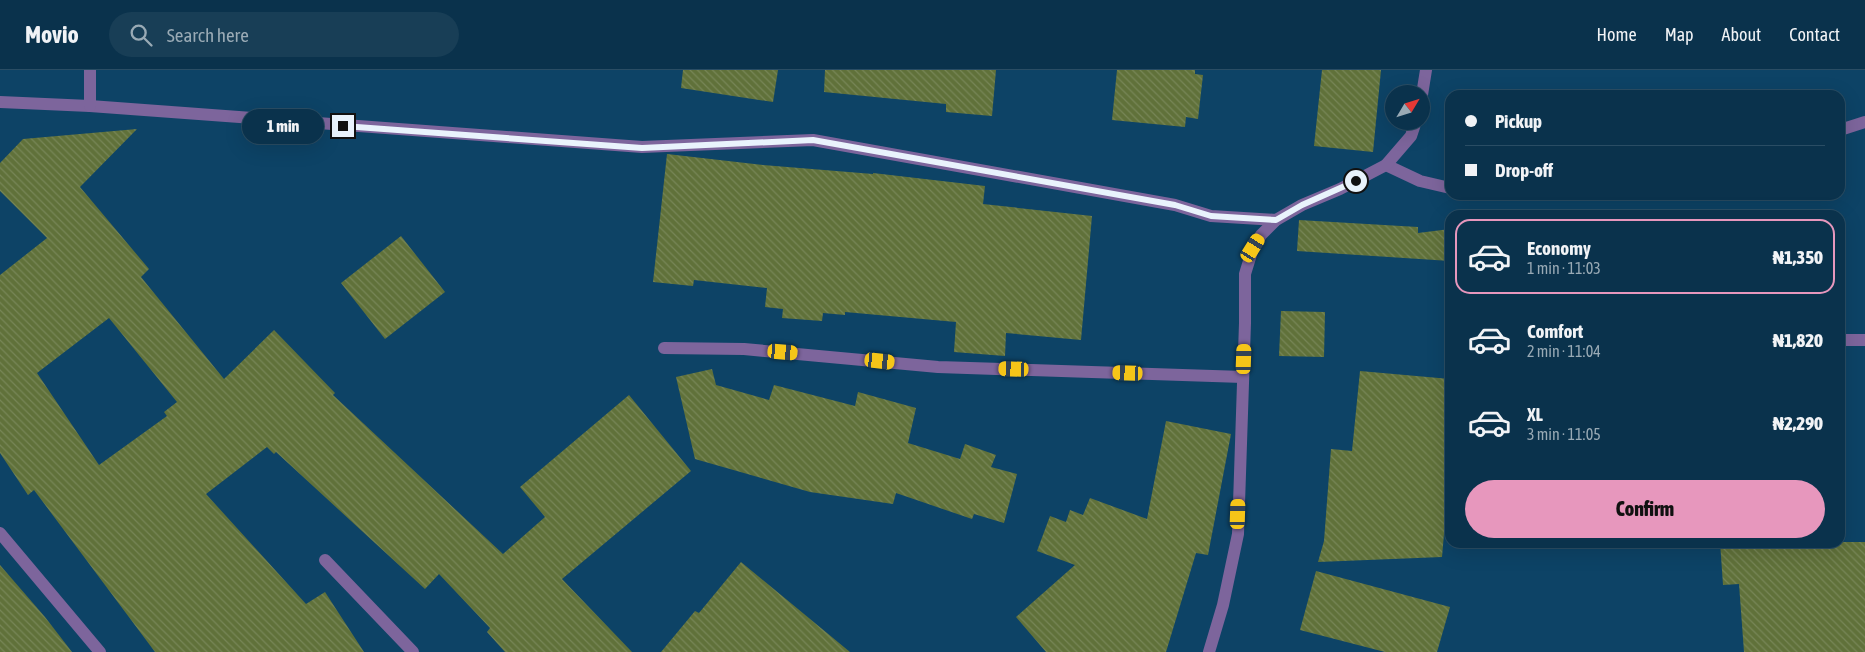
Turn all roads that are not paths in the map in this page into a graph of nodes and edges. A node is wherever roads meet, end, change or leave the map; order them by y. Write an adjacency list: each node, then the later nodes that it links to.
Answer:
1 (90, 70): 5 (street)
2 (1426, 70): 3 (street)
3 (1424, 85)
4 (0, 102): 5 (street)
5 (90, 106): 11 (street)
6 (1865, 122): 7 (street)
7 (1845, 128)
8 (1413, 130): 9 (street)
9 (1386, 165): 10 (street); 11 (street)
10 (1445, 187)
11 (1276, 220): 15 (street)
12 (1845, 340): 13 (street)
13 (1865, 340)
14 (664, 348): 15 (street)
15 (1243, 377): 20 (street)
16 (0, 533): 18 (street)
17 (325, 560): 19 (street)
18 (100, 652)
19 (413, 652)
20 (1209, 652)

